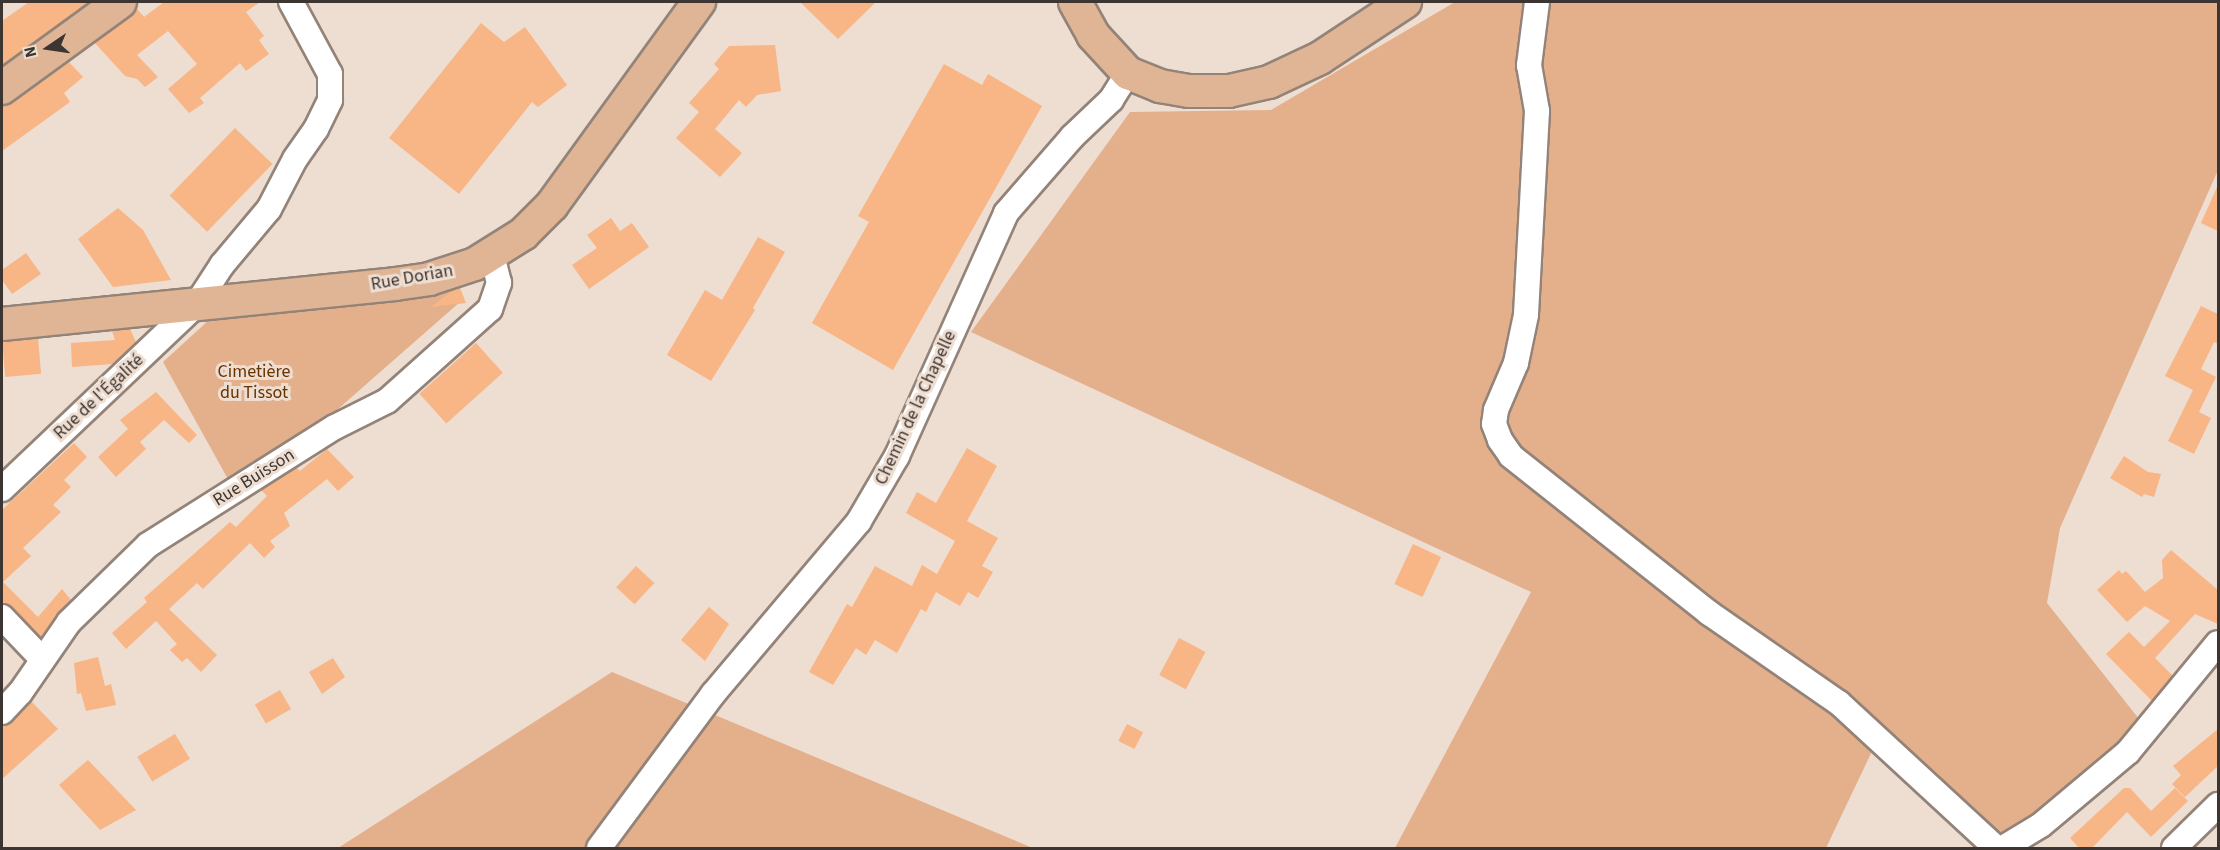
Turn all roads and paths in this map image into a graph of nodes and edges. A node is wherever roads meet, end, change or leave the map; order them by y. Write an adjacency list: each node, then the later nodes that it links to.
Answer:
1 (120, 2): 8 (main road)
2 (291, 2): 10 (street, Rue de l'Égalité)
3 (699, 2): 9 (main road, Rue Dorian)
4 (1076, 2): 7 (main road)
5 (1405, 2): 7 (main road)
6 (1537, 2): 19 (street)
7 (1128, 73): 18 (street, Chemin de la Chapelle)
8 (2, 88)
9 (492, 255): 10 (main road, Rue Dorian); 15 (street, Rue Buisson)
10 (196, 305): 11 (main road, Rue Dorian); 12 (street, Rue de l'Égalité)
11 (2, 324)
12 (2, 489)
13 (2, 616): 15 (street)
14 (2218, 644): 20 (street)
15 (41, 658): 16 (street, Rue Buisson)
16 (2, 712)
17 (2218, 805): 21 (street)
18 (598, 849)
19 (1996, 849)
20 (2003, 849)
21 (2174, 849)

